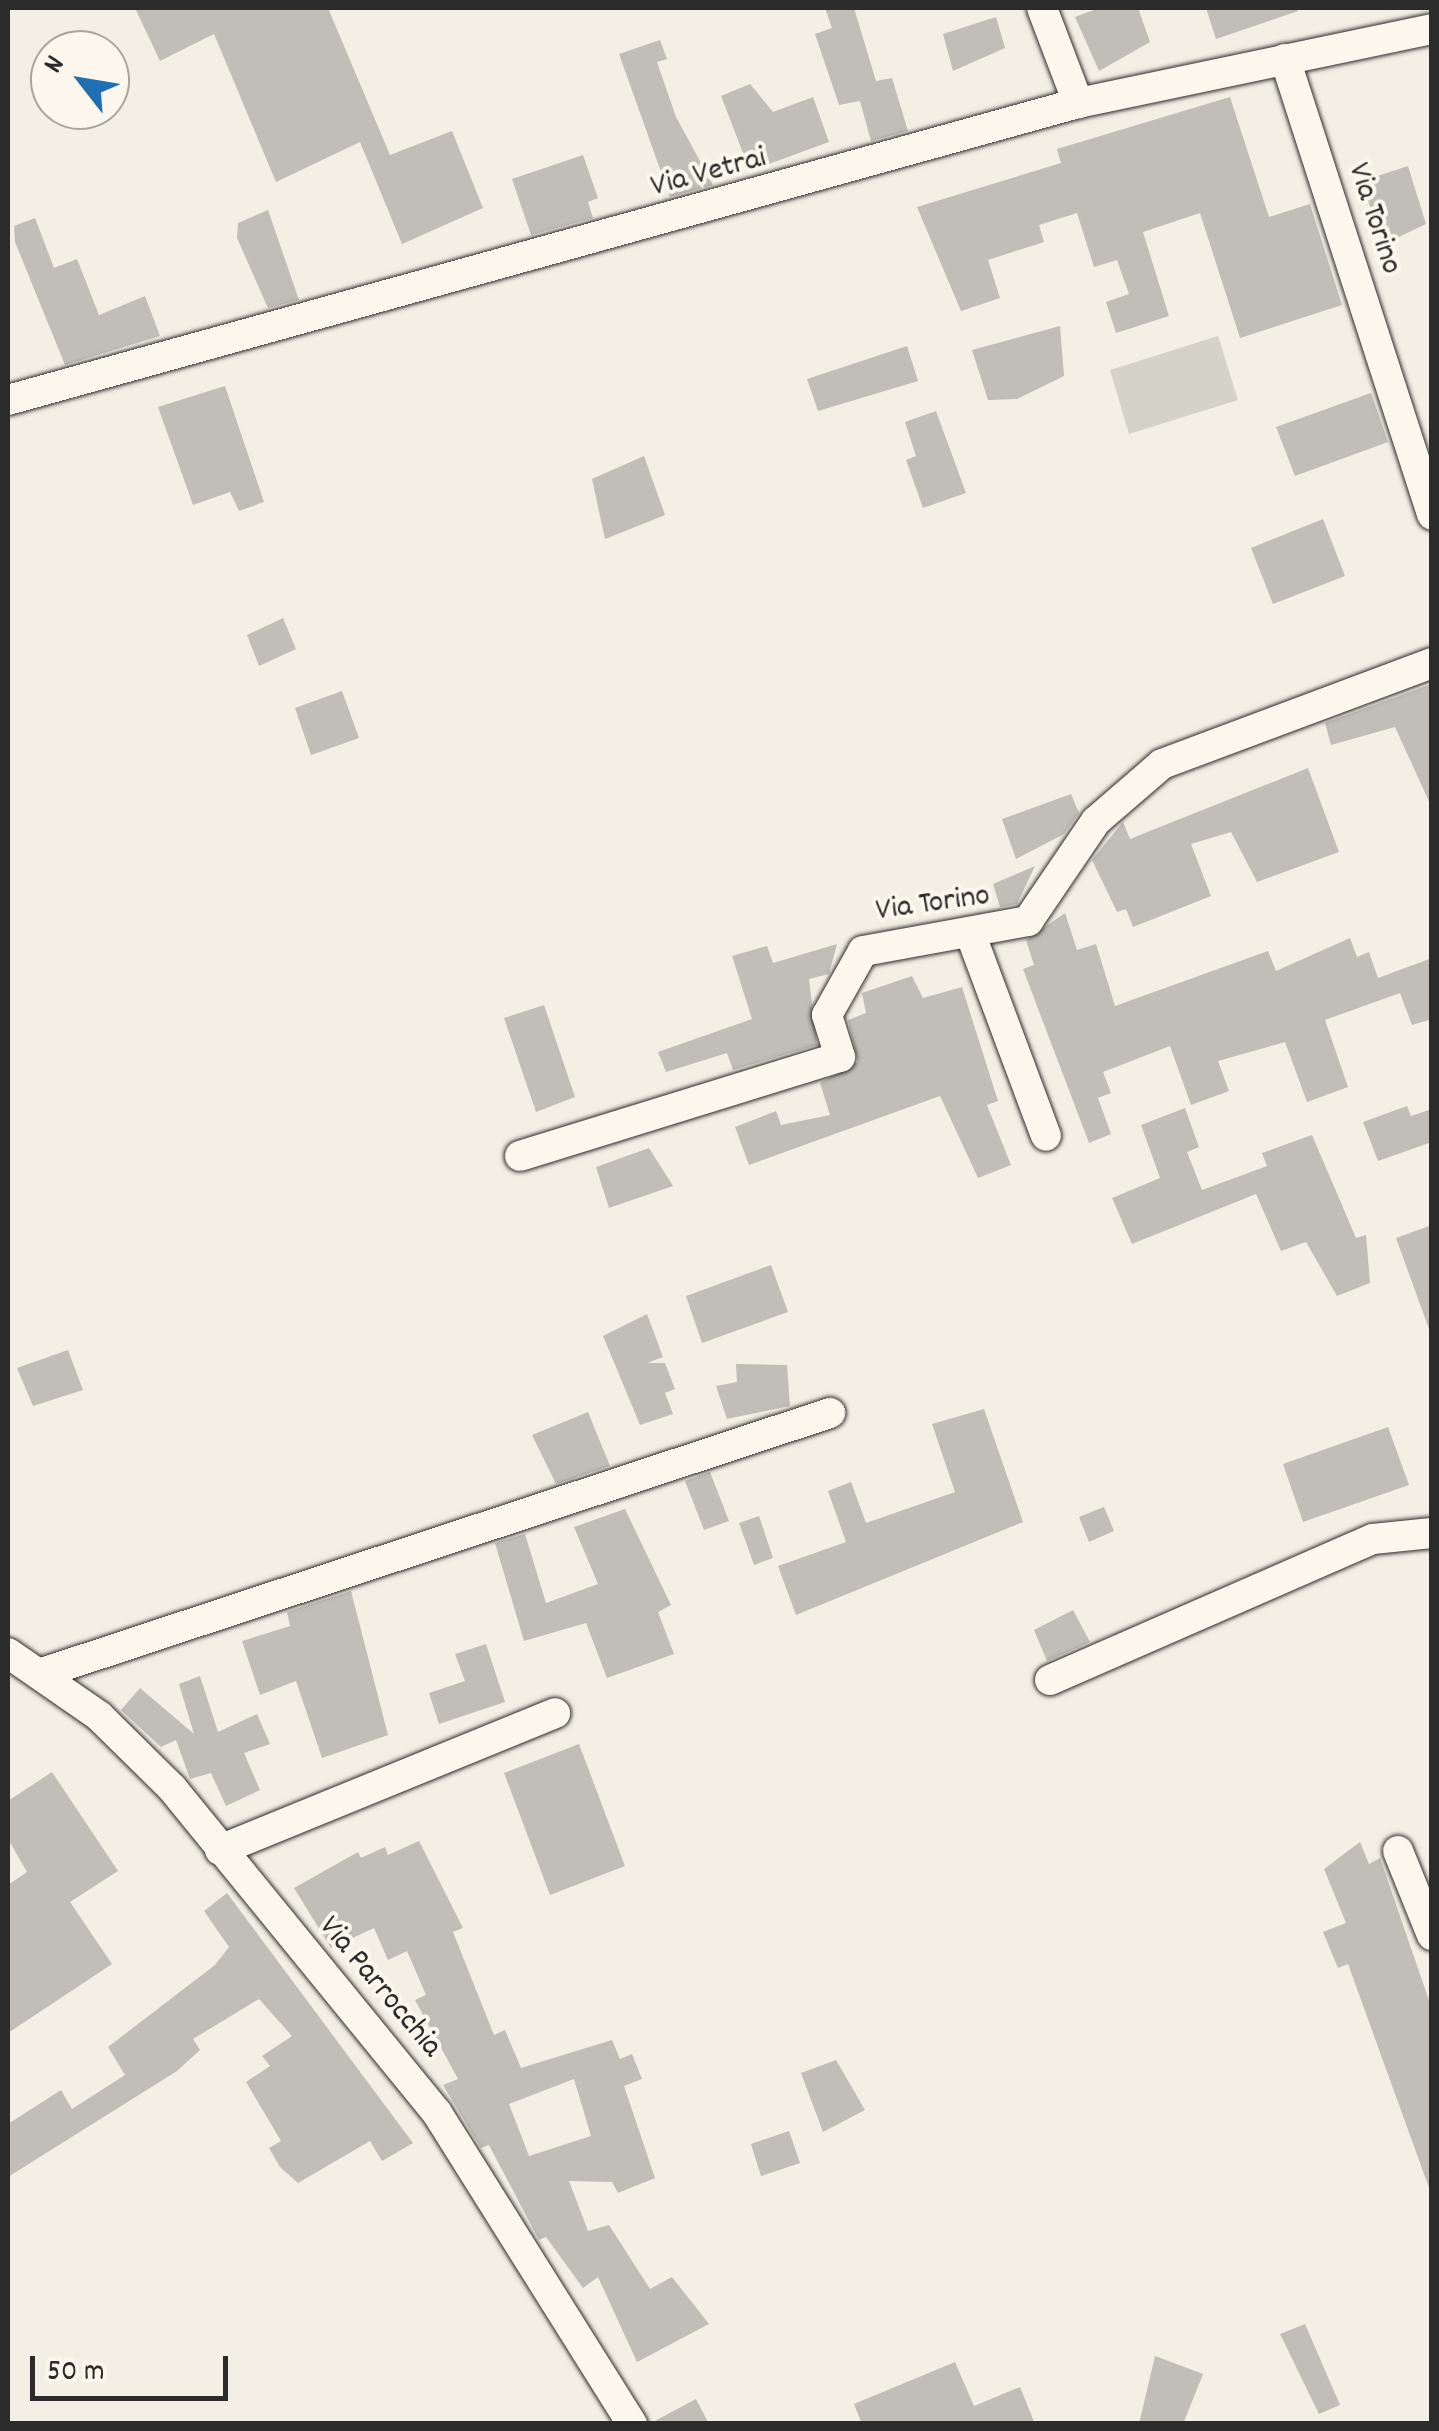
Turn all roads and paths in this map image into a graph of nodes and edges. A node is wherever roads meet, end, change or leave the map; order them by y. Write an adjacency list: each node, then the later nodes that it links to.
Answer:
1 (1042, 8): 4 (street)
2 (1432, 28): 3 (street, Via Vetrai)
3 (1285, 60): 4 (street, Via Vetrai); 6 (street, Via Torino)
4 (1078, 104): 5 (street, Via Vetrai)
5 (8, 400)
6 (1432, 515)
7 (1432, 662): 8 (street, Via Torino)
8 (972, 938): 9 (street); 10 (street, Via Torino)
9 (1046, 1136)
10 (520, 1156)
11 (830, 1412): 14 (street)
12 (1432, 1533): 15 (street)
13 (8, 1653): 14 (street, Via Parrocchia)
14 (42, 1673): 17 (street, Via Parrocchia)
15 (1050, 1680)
16 (555, 1713): 17 (street)
17 (220, 1850): 20 (street, Via Parrocchia)
18 (1398, 1852): 19 (street)
19 (1432, 1935)
20 (632, 2424)

